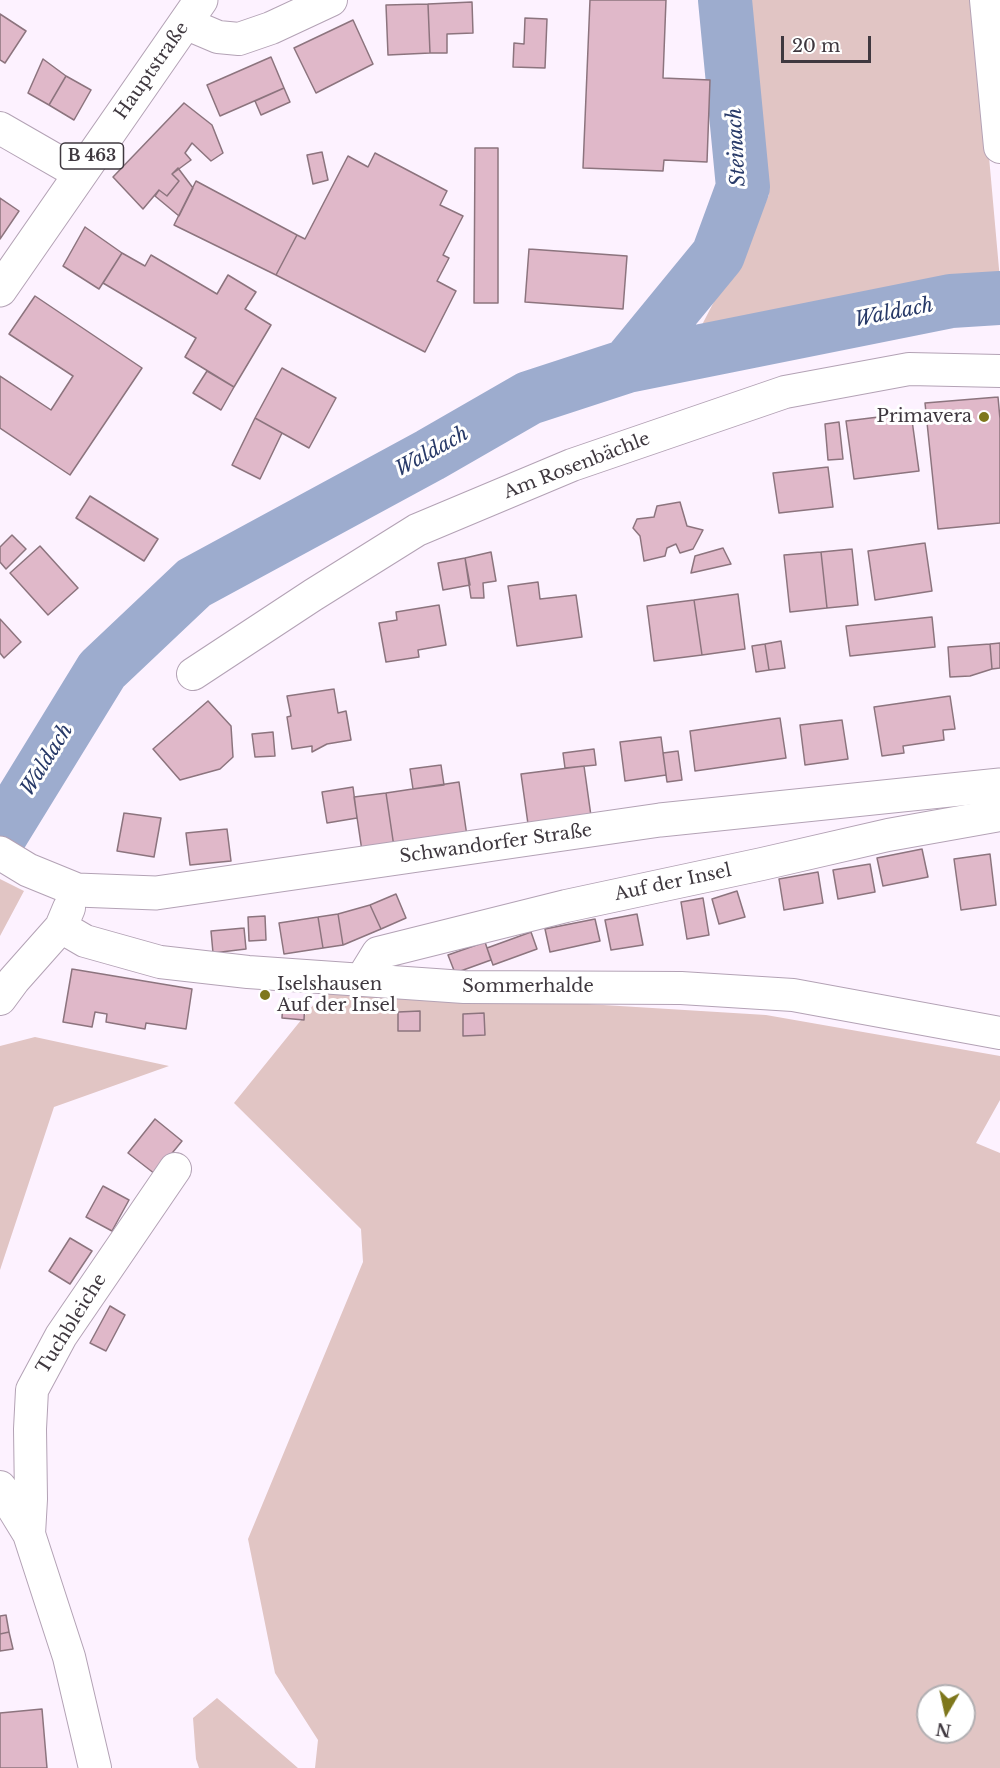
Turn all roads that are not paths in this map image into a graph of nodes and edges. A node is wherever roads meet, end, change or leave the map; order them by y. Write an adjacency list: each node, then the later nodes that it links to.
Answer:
1 (331, 0): 3 (street)
2 (986, 0): 5 (street)
3 (193, 12): 6 (main road, Hauptstraße / B 463)
4 (0, 128): 6 (street)
5 (1000, 147)
6 (80, 174): 7 (main road, Hauptstraße / B 463)
7 (0, 290)
8 (1000, 371): 9 (street, Am Rosenbächle)
9 (194, 674)
10 (1000, 785): 13 (main road, Schwandorfer Straße)
11 (1000, 815): 15 (street, Auf der Insel)
12 (5, 856): 13 (main road, Schwandorfer Straße)
13 (77, 890): 14 (street)
14 (61, 927): 15 (street, Sommerhalde); 16 (street)
15 (362, 979): 17 (street, Sommerhalde)
16 (0, 999)
17 (1000, 1033)
18 (175, 1169): 20 (street, Tuchbleiche)
19 (0, 1487): 20 (street, Tuchbleiche)
20 (28, 1534): 21 (street, Tuchbleiche)
21 (95, 1768)

